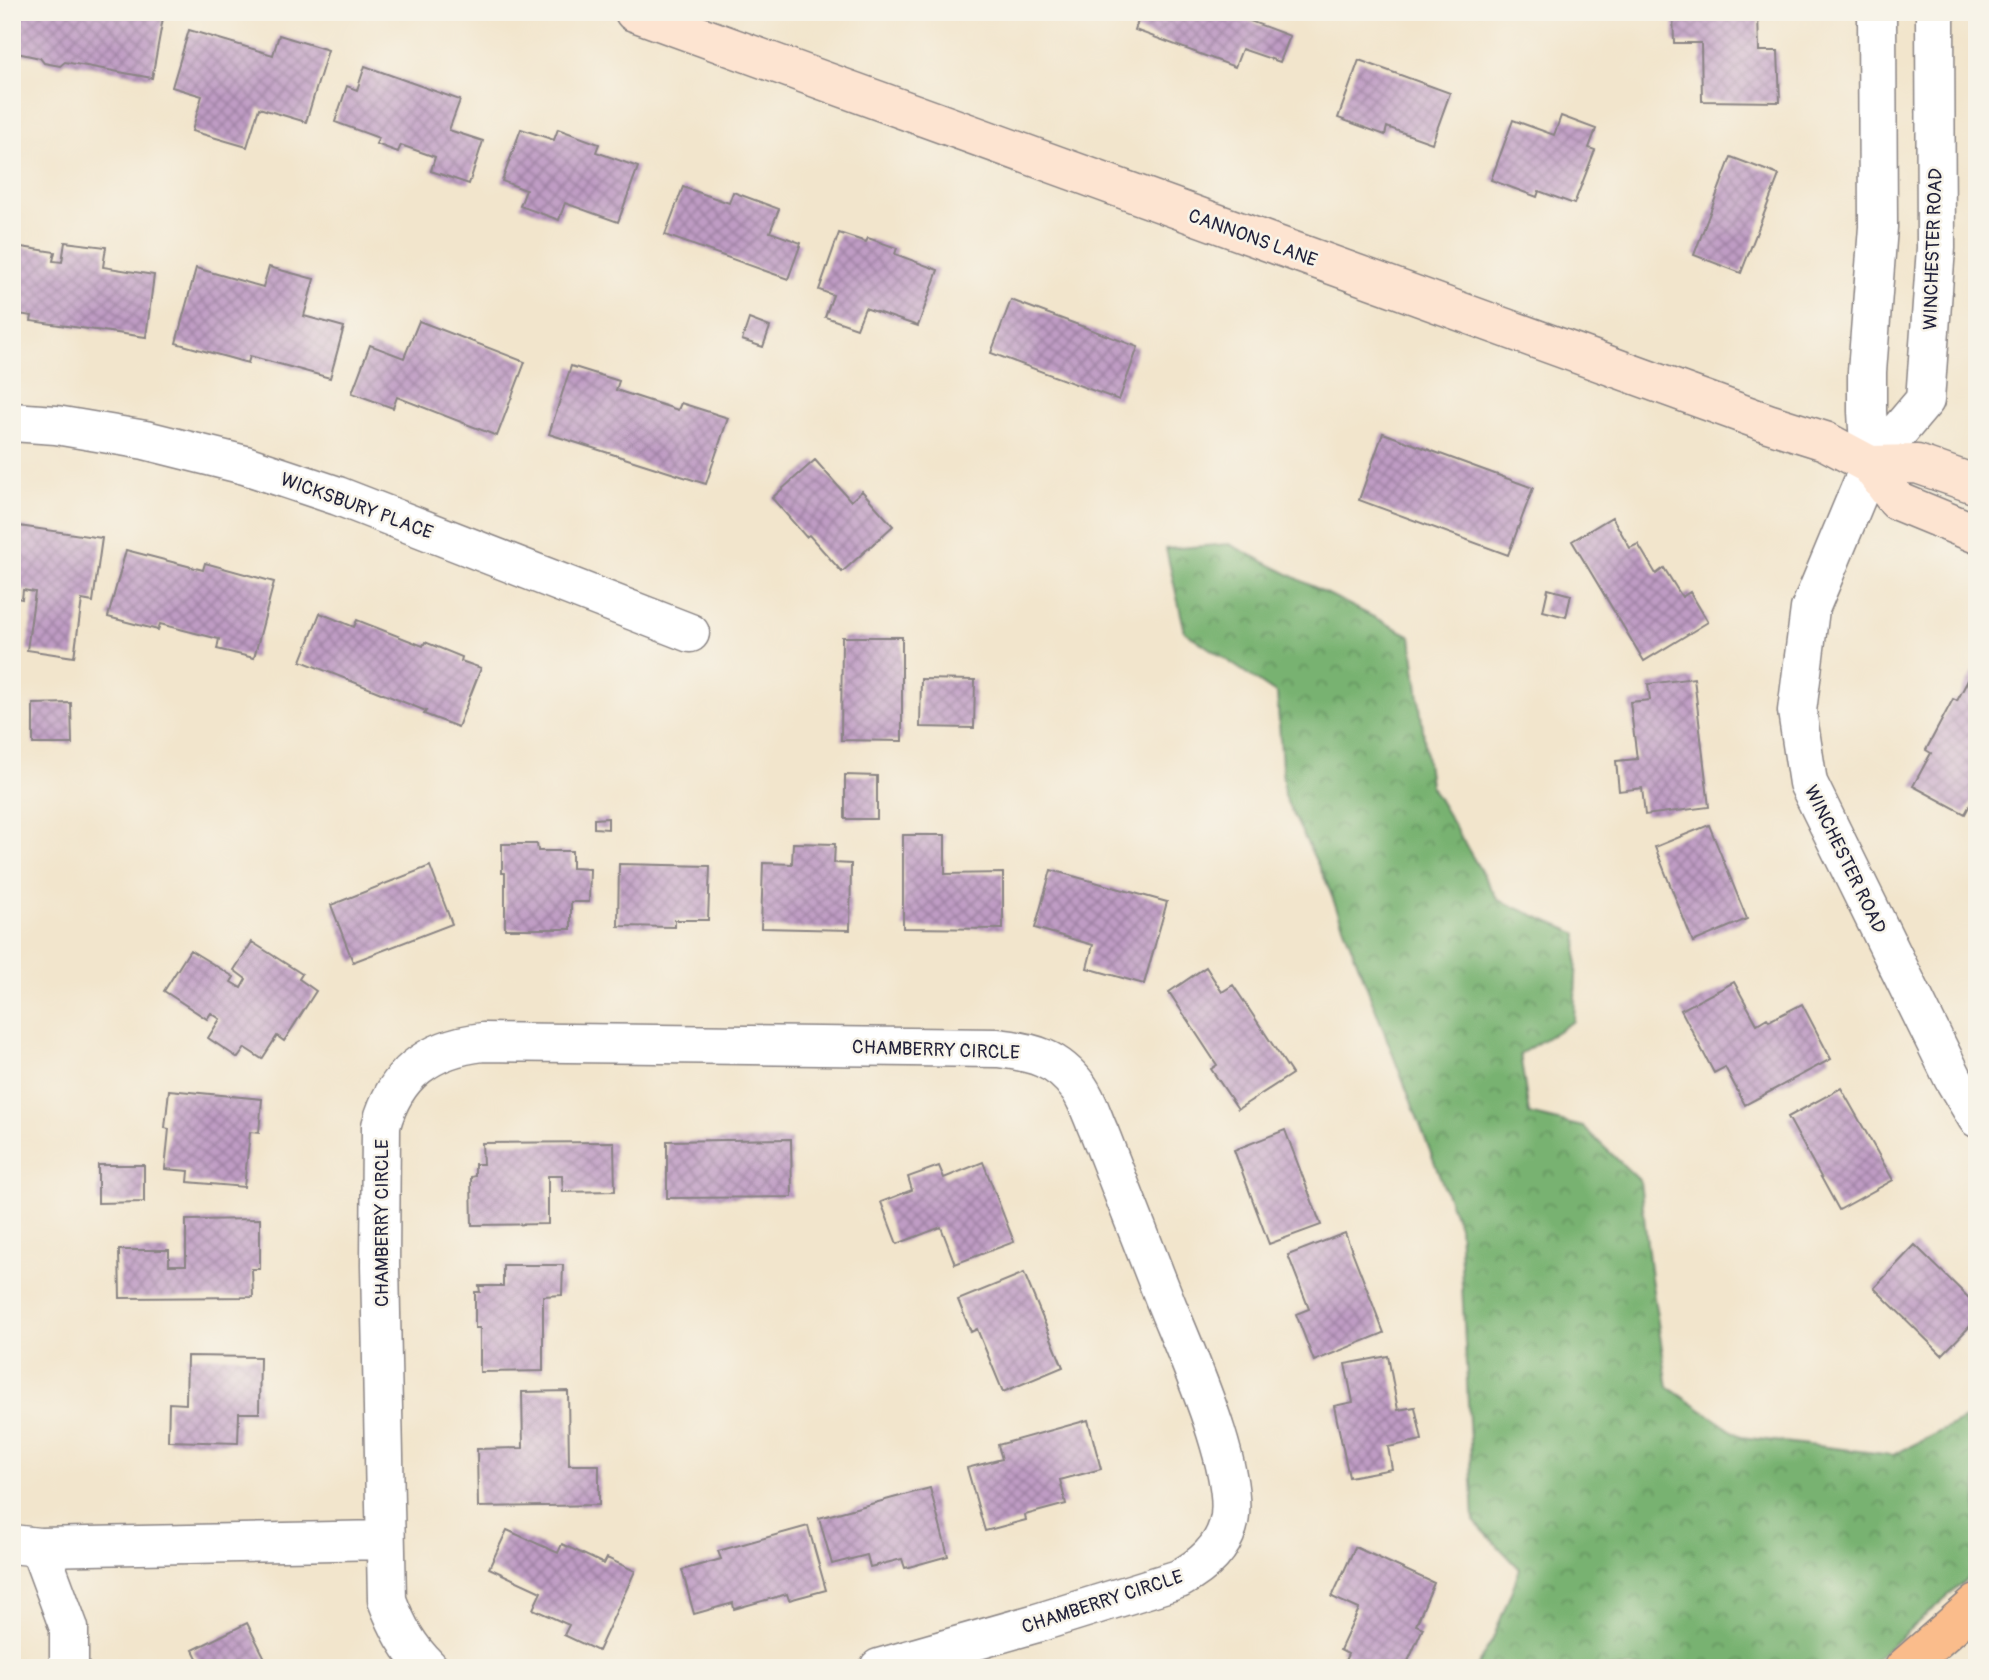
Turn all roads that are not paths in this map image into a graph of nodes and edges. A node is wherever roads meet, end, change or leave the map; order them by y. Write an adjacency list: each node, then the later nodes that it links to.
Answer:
1 (634, 12): 7 (main road, CANNONS LANE)
2 (1877, 12): 5 (street, WINCHESTER ROAD)
3 (1935, 12): 4 (street, WINCHESTER ROAD)
4 (1935, 116): 5 (street); 7 (street, WINCHESTER ROAD)
5 (1878, 119): 7 (street, WINCHESTER ROAD)
6 (12, 422): 10 (street, WICKSBURY PLACE)
7 (1870, 465): 8 (main road, CANNONS LANE); 9 (main road, CANNONS LANE); 11 (street, WINCHESTER ROAD)
8 (1977, 485)
9 (1977, 534)
10 (690, 633)
11 (1977, 1118)
12 (385, 1540): 13 (street); 16 (street, CHAMBERRY CIRCLE); 17 (street, CHAMBERRY CIRCLE)
13 (25, 1546): 15 (street)
14 (1977, 1604): 18 (highway)
15 (69, 1668)
16 (429, 1668)
17 (879, 1668)
18 (1903, 1668)

